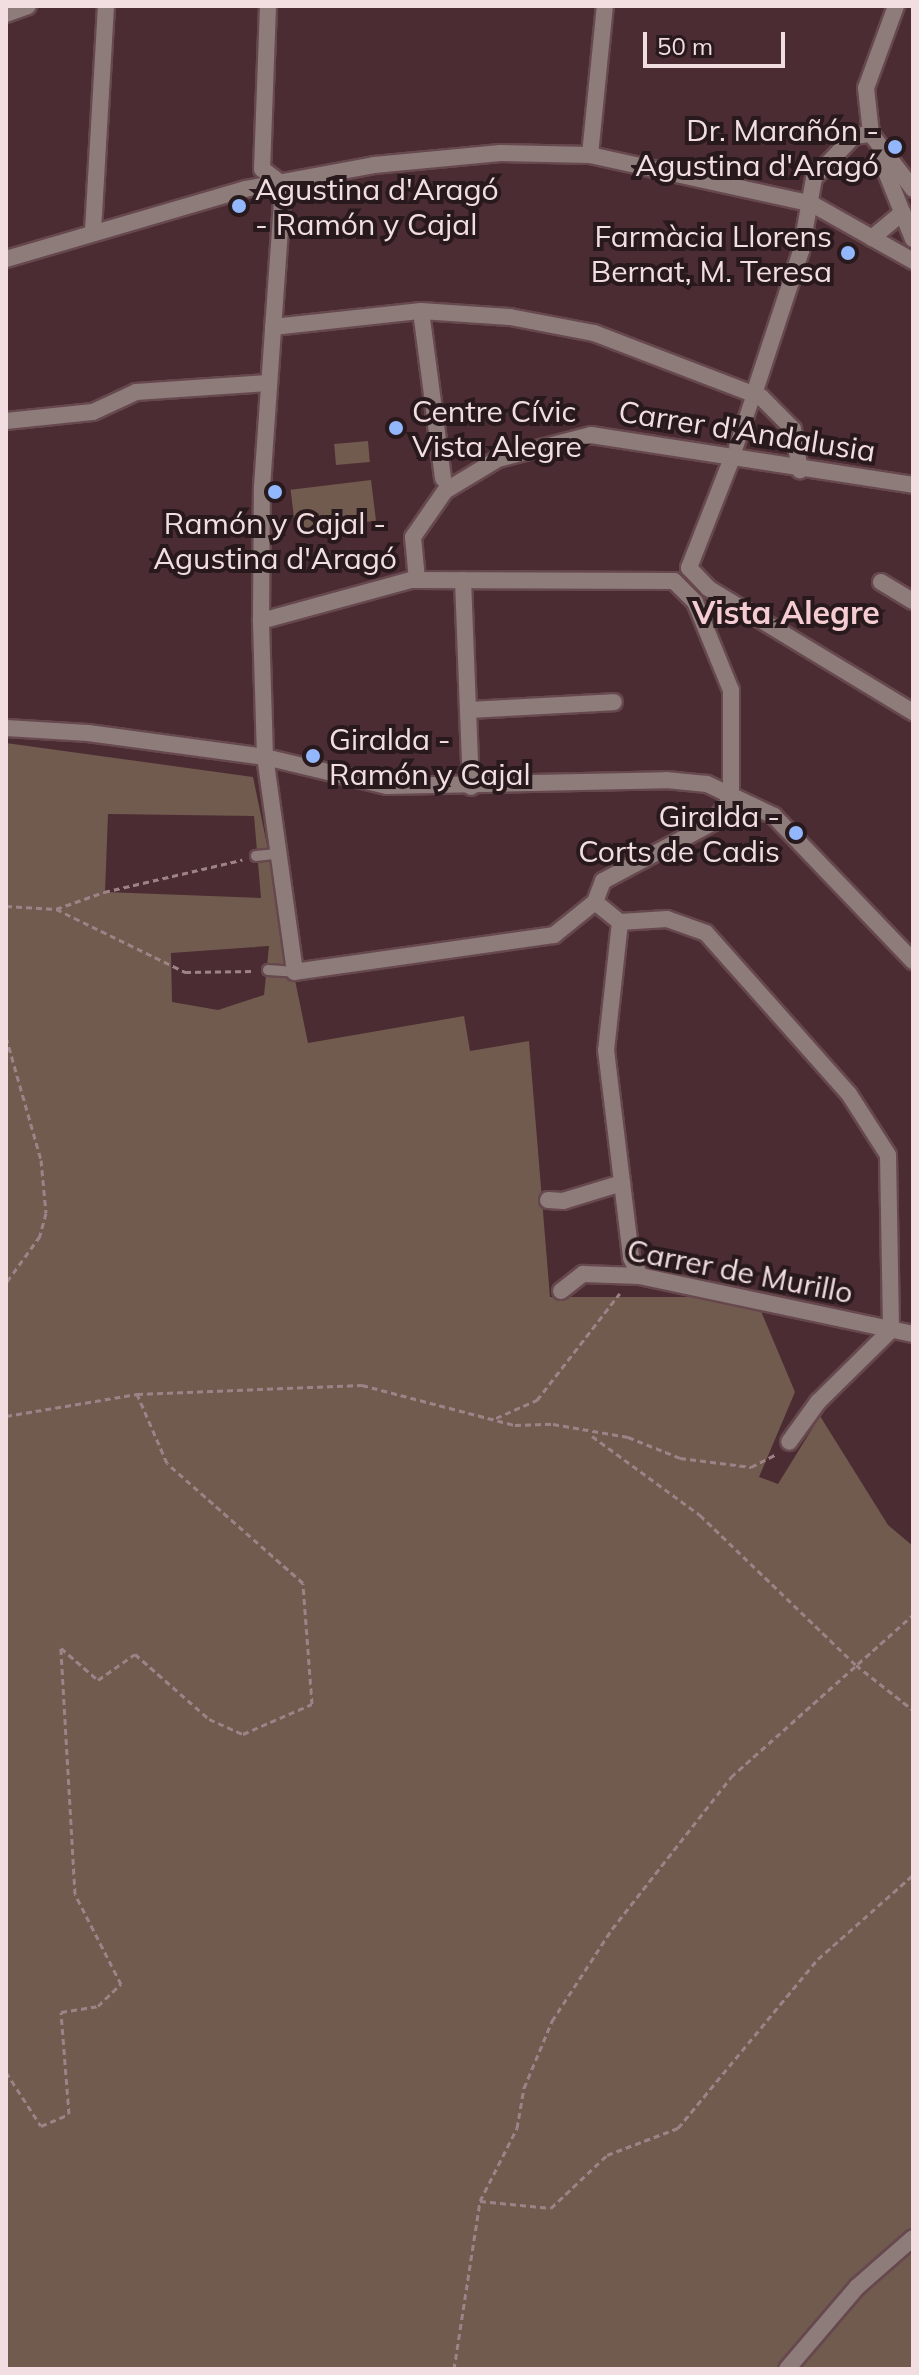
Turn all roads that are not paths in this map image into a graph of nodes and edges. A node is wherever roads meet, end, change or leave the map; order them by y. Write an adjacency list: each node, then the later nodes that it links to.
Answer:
1 (28, 6): 6 (street)
2 (106, 6): 13 (street)
3 (268, 6): 9 (street)
4 (605, 6): 8 (street)
5 (896, 6): 7 (street)
6 (6, 14)
7 (871, 134): 10 (street); 11 (street); 12 (street)
8 (590, 155): 9 (street); 11 (street)
9 (283, 185): 13 (street); 19 (street)
10 (913, 189)
11 (812, 204): 14 (street); 21 (street)
12 (903, 212): 14 (street); 15 (street)
13 (93, 231): 16 (street)
14 (872, 238): 17 (street)
15 (913, 239)
16 (6, 259)
17 (913, 261)
18 (421, 311): 19 (street); 21 (street); 25 (street)
19 (273, 327): 20 (street)
20 (268, 383): 22 (street); 31 (street)
21 (754, 394): 23 (street); 24 (street)
22 (6, 421)
23 (734, 452): 24 (street, Carrer d'Andalusia); 27 (street, Carrer d'Andalusia); 34 (street)
24 (800, 470): 26 (street, Carrer d'Andalusia)
25 (443, 479)
26 (913, 485)
27 (417, 580): 28 (street); 31 (street)
28 (463, 580): 33 (street); 38 (street)
29 (881, 582): 30 (street)
30 (913, 601)
31 (261, 621): 36 (street)
32 (614, 702): 33 (street)
33 (468, 710): 37 (street)
34 (913, 712)
35 (6, 728): 36 (street)
36 (265, 757): 37 (street); 39 (street)
37 (471, 787): 38 (street)
38 (731, 798): 41 (street); 43 (street)
39 (274, 854): 40 (lane); 45 (street)
40 (256, 856)
41 (595, 902): 42 (street); 45 (street)
42 (620, 922): 46 (street); 50 (street)
43 (913, 961)
44 (268, 970): 45 (lane)
45 (295, 972)
46 (622, 1183): 47 (street); 48 (street)
47 (548, 1200)
48 (636, 1275): 49 (street, Carrer de Murillo); 50 (street, Carrer de Murillo)
49 (561, 1291)
50 (891, 1330): 51 (street, Carrer de Murillo); 52 (street)
51 (913, 1334)
52 (789, 1442)
53 (913, 2238): 54 (street)
54 (787, 2369)

